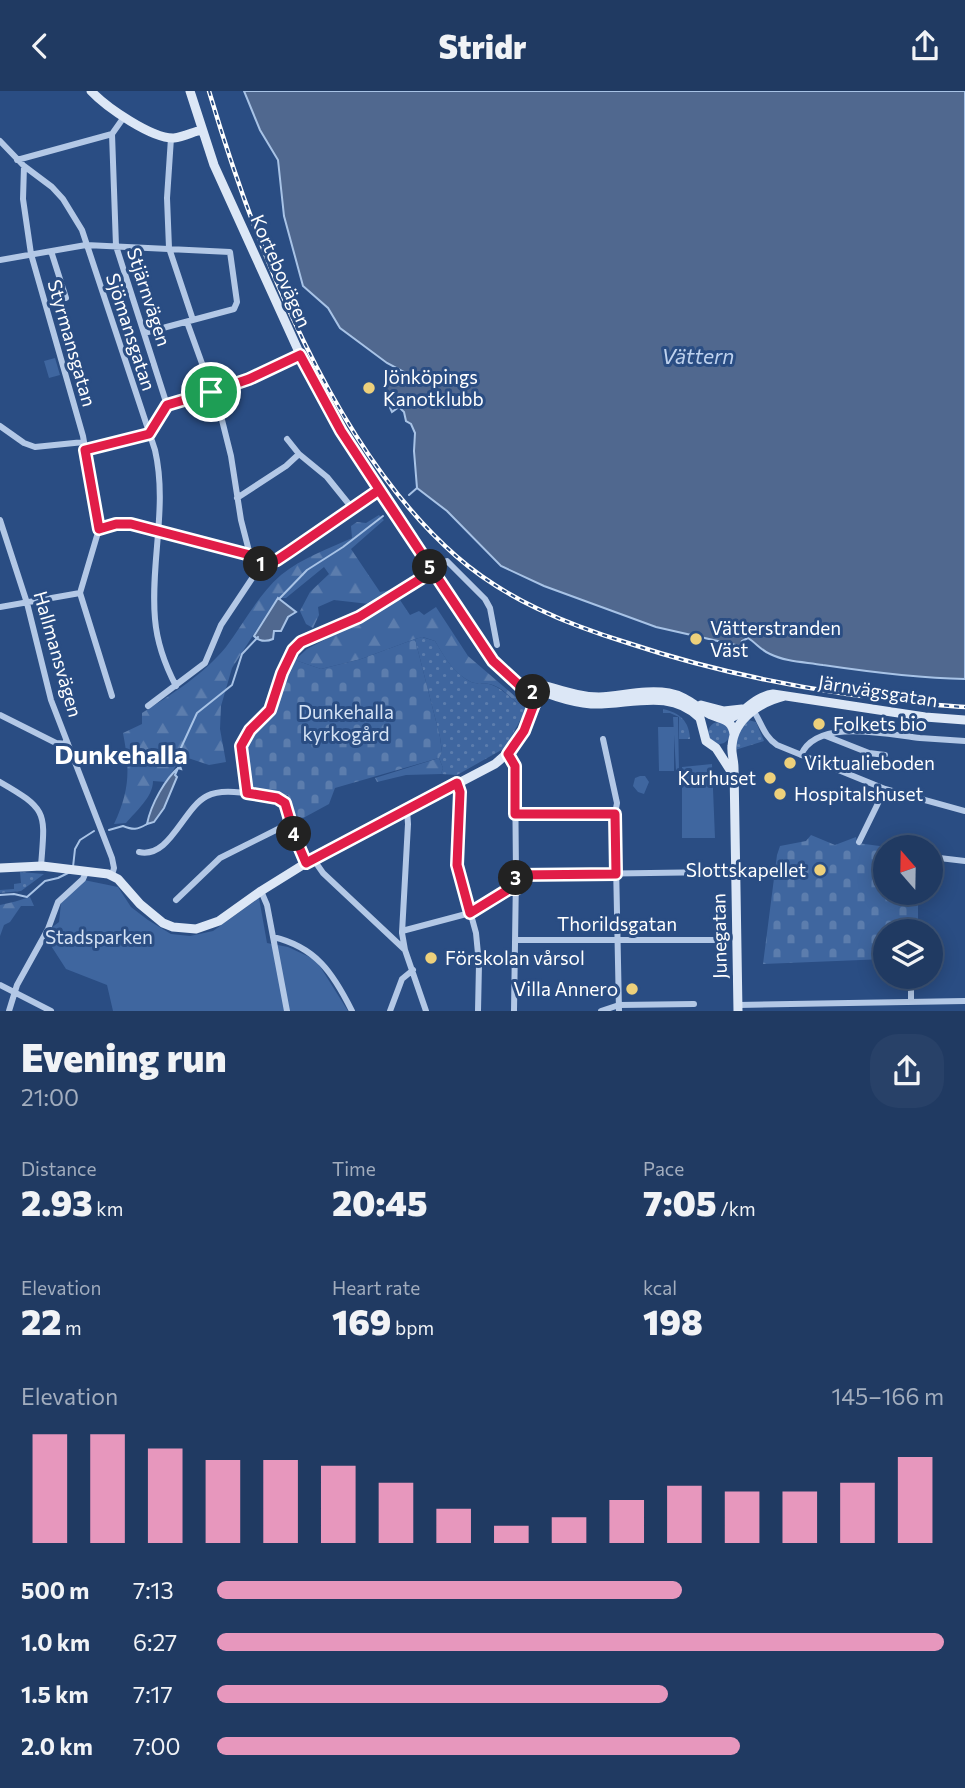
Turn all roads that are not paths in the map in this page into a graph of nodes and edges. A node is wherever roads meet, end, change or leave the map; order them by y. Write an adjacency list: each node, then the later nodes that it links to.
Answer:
1 (91, 91): 3 (street)
2 (190, 91): 4 (street, Kortebovägen)
3 (124, 117): 5 (street); 6 (street)
4 (201, 130): 6 (street); 19 (street, Kortebovägen)
5 (112, 134): 8 (street); 11 (street, Stjärnvägen)
6 (171, 138): 12 (street)
7 (0, 141): 8 (street, Sjömansgatan)
8 (18, 160): 9 (street, Sjömansgatan)
9 (24, 166): 10 (street, Sjömansgatan); 14 (street, Styrmansgatan)
10 (86, 244): 11 (street); 13 (street); 23 (street, Sjömansgatan)
11 (116, 246): 12 (street); 18 (street, Stjärnvägen)
12 (169, 248): 17 (street); 17 (street)
13 (51, 251): 14 (street); 16 (street)
14 (31, 254): 15 (street); 25 (street, Styrmansgatan)
15 (0, 260)
16 (66, 298)
17 (190, 321): 18 (street); 20 (street)
18 (144, 333): 21 (street, Stjärnvägen)
19 (300, 355): 20 (street); 27 (street, Kortebovägen)
20 (211, 392): 21 (street); 28 (street)
21 (167, 405): 23 (street)
22 (0, 426): 25 (street)
23 (149, 434): 25 (street); 32 (street, Sjömansgatan)
24 (287, 439): 26 (street)
25 (84, 446): 31 (street, Styrmansgatan)
26 (299, 454): 28 (street); 29 (street)
27 (379, 490): 29 (street); 35 (street, Kortebovägen)
28 (237, 498): 33 (street)
29 (352, 508): 34 (street)
30 (0, 520): 37 (street, Hallmansvägen)
31 (99, 529): 32 (street); 36 (street)
32 (158, 532): 33 (street); 41 (street, Sjömansgatan)
33 (250, 555): 34 (street)
34 (261, 565): 41 (street)
35 (433, 571): 39 (street); 40 (street, Kortebovägen); 66 (street)
36 (80, 593): 37 (street); 43 (street)
37 (27, 603): 38 (street); 57 (street, Hallmansvägen)
38 (0, 607)
39 (497, 645)
40 (498, 666): 42 (street, Kortebovägen); 42 (street, Kortebovägen)
41 (176, 687): 46 (street)
42 (542, 690): 44 (street, Kortebovägen); 45 (street, Kortebovägen); 48 (street)
43 (112, 697)
44 (565, 699): 48 (street); 52 (street, Kortebovägen)
45 (695, 703): 47 (street); 50 (street, Kortebovägen)
46 (148, 706)
47 (749, 708): 50 (street, Järnvägsgatan); 51 (street, Järnvägsgatan); 54 (street, Järnvägsgatan); 60 (street)
48 (532, 714): 59 (street)
49 (0, 715): 57 (street)
50 (723, 719): 52 (street); 54 (street)
51 (965, 720)
52 (705, 729): 58 (street)
53 (826, 736): 56 (street); 60 (street); 61 (street)
54 (733, 738): 58 (street); 62 (street, Junegatan)
55 (603, 739): 70 (street)
56 (965, 741)
57 (68, 744): 82 (street, Hallmansvägen)
58 (716, 748): 62 (street)
59 (508, 754): 64 (street); 69 (street)
60 (801, 755): 65 (street)
61 (885, 755)
62 (734, 776): 103 (street, Junegatan)
63 (0, 782): 77 (street)
64 (457, 783): 67 (street); 87 (street)
65 (885, 789): 68 (street); 72 (street)
66 (247, 793): 71 (street); 73 (street)
67 (407, 810): 76 (street); 88 (street)
68 (965, 811)
69 (515, 814): 70 (street); 83 (street)
70 (615, 814): 81 (street)
71 (290, 823): 76 (street); 86 (street)
72 (859, 842)
73 (139, 852)
74 (943, 858): 75 (street)
75 (965, 861)
76 (310, 862): 85 (street); 93 (street)
77 (41, 866): 78 (street); 79 (street)
78 (0, 867)
79 (82, 872): 82 (street); 97 (street)
80 (717, 872): 81 (street)
81 (616, 874): 83 (street); 90 (street)
82 (112, 875): 85 (street)
83 (516, 875): 84 (street)
84 (516, 889): 87 (street); 91 (street)
85 (261, 891): 89 (street)
86 (176, 900)
87 (470, 913): 88 (street); 110 (street)
88 (402, 931): 93 (street)
89 (273, 937): 106 (street); 107 (street)
90 (617, 939): 91 (street, Thorildsgatan); 92 (street, Thorildsgatan); 102 (street)
91 (515, 940): 111 (street)
92 (719, 940)
93 (405, 950): 94 (street)
94 (413, 970): 108 (street); 109 (street)
95 (0, 985): 97 (street)
96 (911, 989): 100 (street)
97 (15, 991): 104 (street); 105 (street)
98 (965, 1001): 100 (street)
99 (853, 1002): 100 (street); 103 (street); 113 (street)
100 (911, 1002)
101 (694, 1004): 102 (street)
102 (619, 1008): 112 (street)
103 (738, 1008)
104 (9, 1011)
105 (51, 1011)
106 (286, 1011)
107 (352, 1011)
108 (390, 1011)
109 (426, 1011)
110 (478, 1011)
111 (514, 1011)
112 (601, 1011)
113 (853, 1011)

